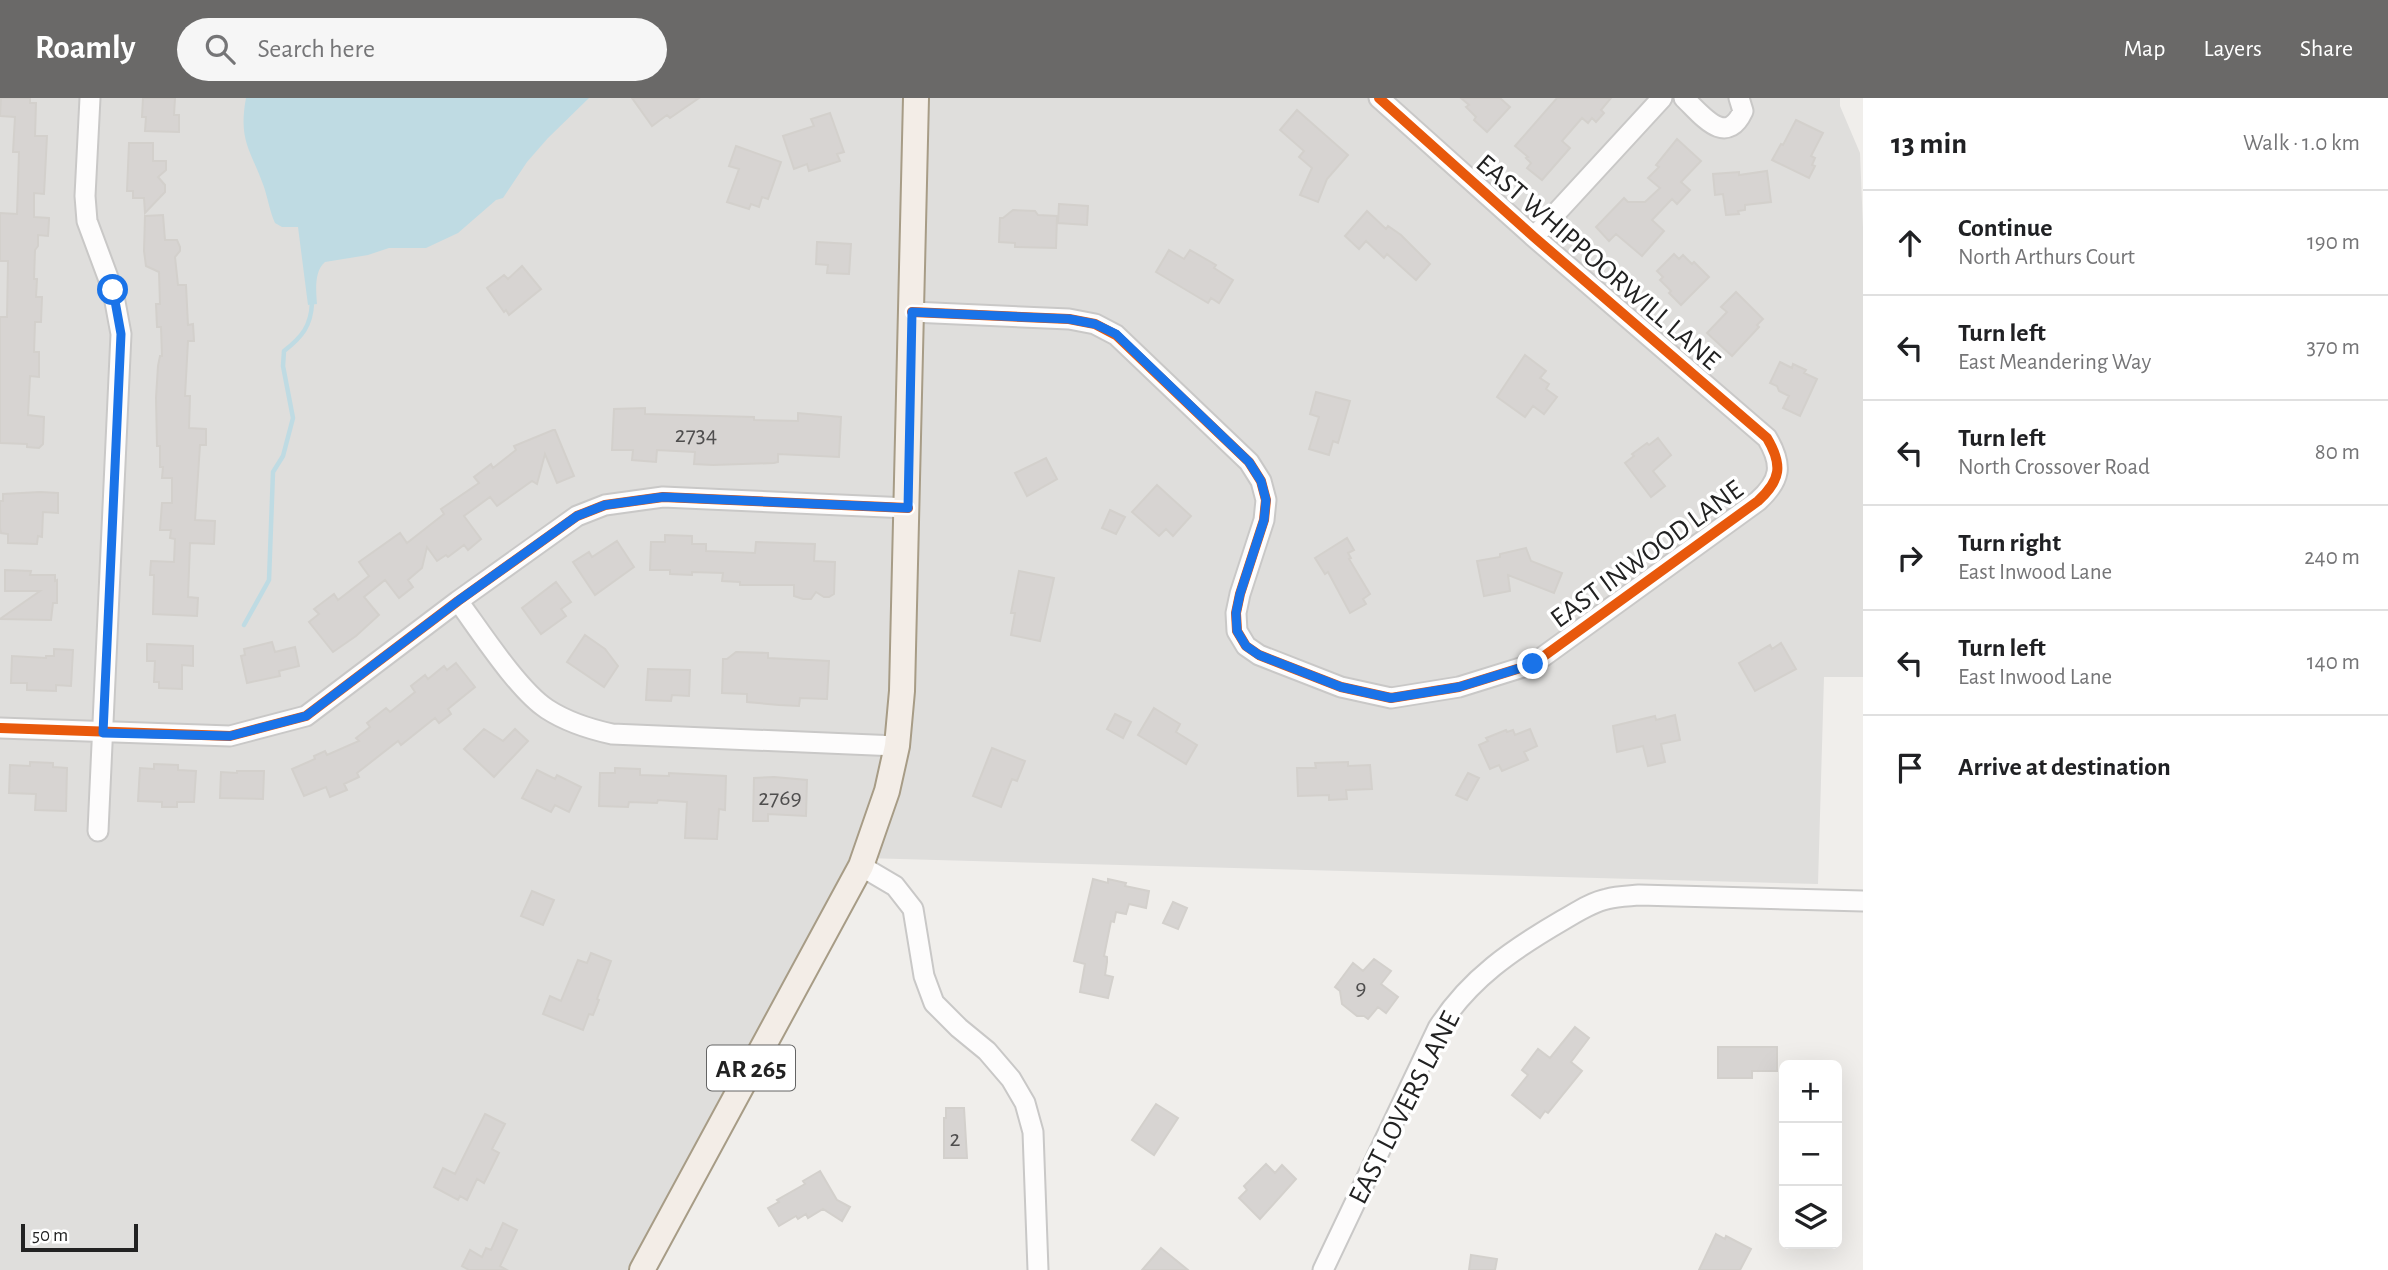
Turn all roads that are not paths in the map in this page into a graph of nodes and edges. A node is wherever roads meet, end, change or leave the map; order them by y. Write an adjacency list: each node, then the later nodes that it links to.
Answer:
1 (90, 98): 13 (street)
2 (916, 98): 8 (main road, AR 265)
3 (1379, 98): 7 (street, EAST WHIPPOORWILL LANE)
4 (1662, 98): 7 (street)
5 (1684, 98): 6 (street)
6 (1739, 98)
7 (1534, 237): 9 (street, EAST WHIPPOORWILL LANE)
8 (912, 312): 9 (street, EAST INWOOD LANE); 10 (main road, AR 265)
9 (1778, 466)
10 (908, 508): 11 (street); 14 (main road, AR 265)
11 (458, 601): 13 (street); 14 (street)
12 (0, 728): 13 (street)
13 (103, 733): 15 (street)
14 (897, 746): 16 (main road, AR 265)
15 (98, 831)
16 (861, 866): 18 (main road, AR 265); 19 (street)
17 (1863, 901): 20 (street, EAST LOVERS LANE)
18 (642, 1270)
19 (1038, 1270)
20 (1323, 1270)

